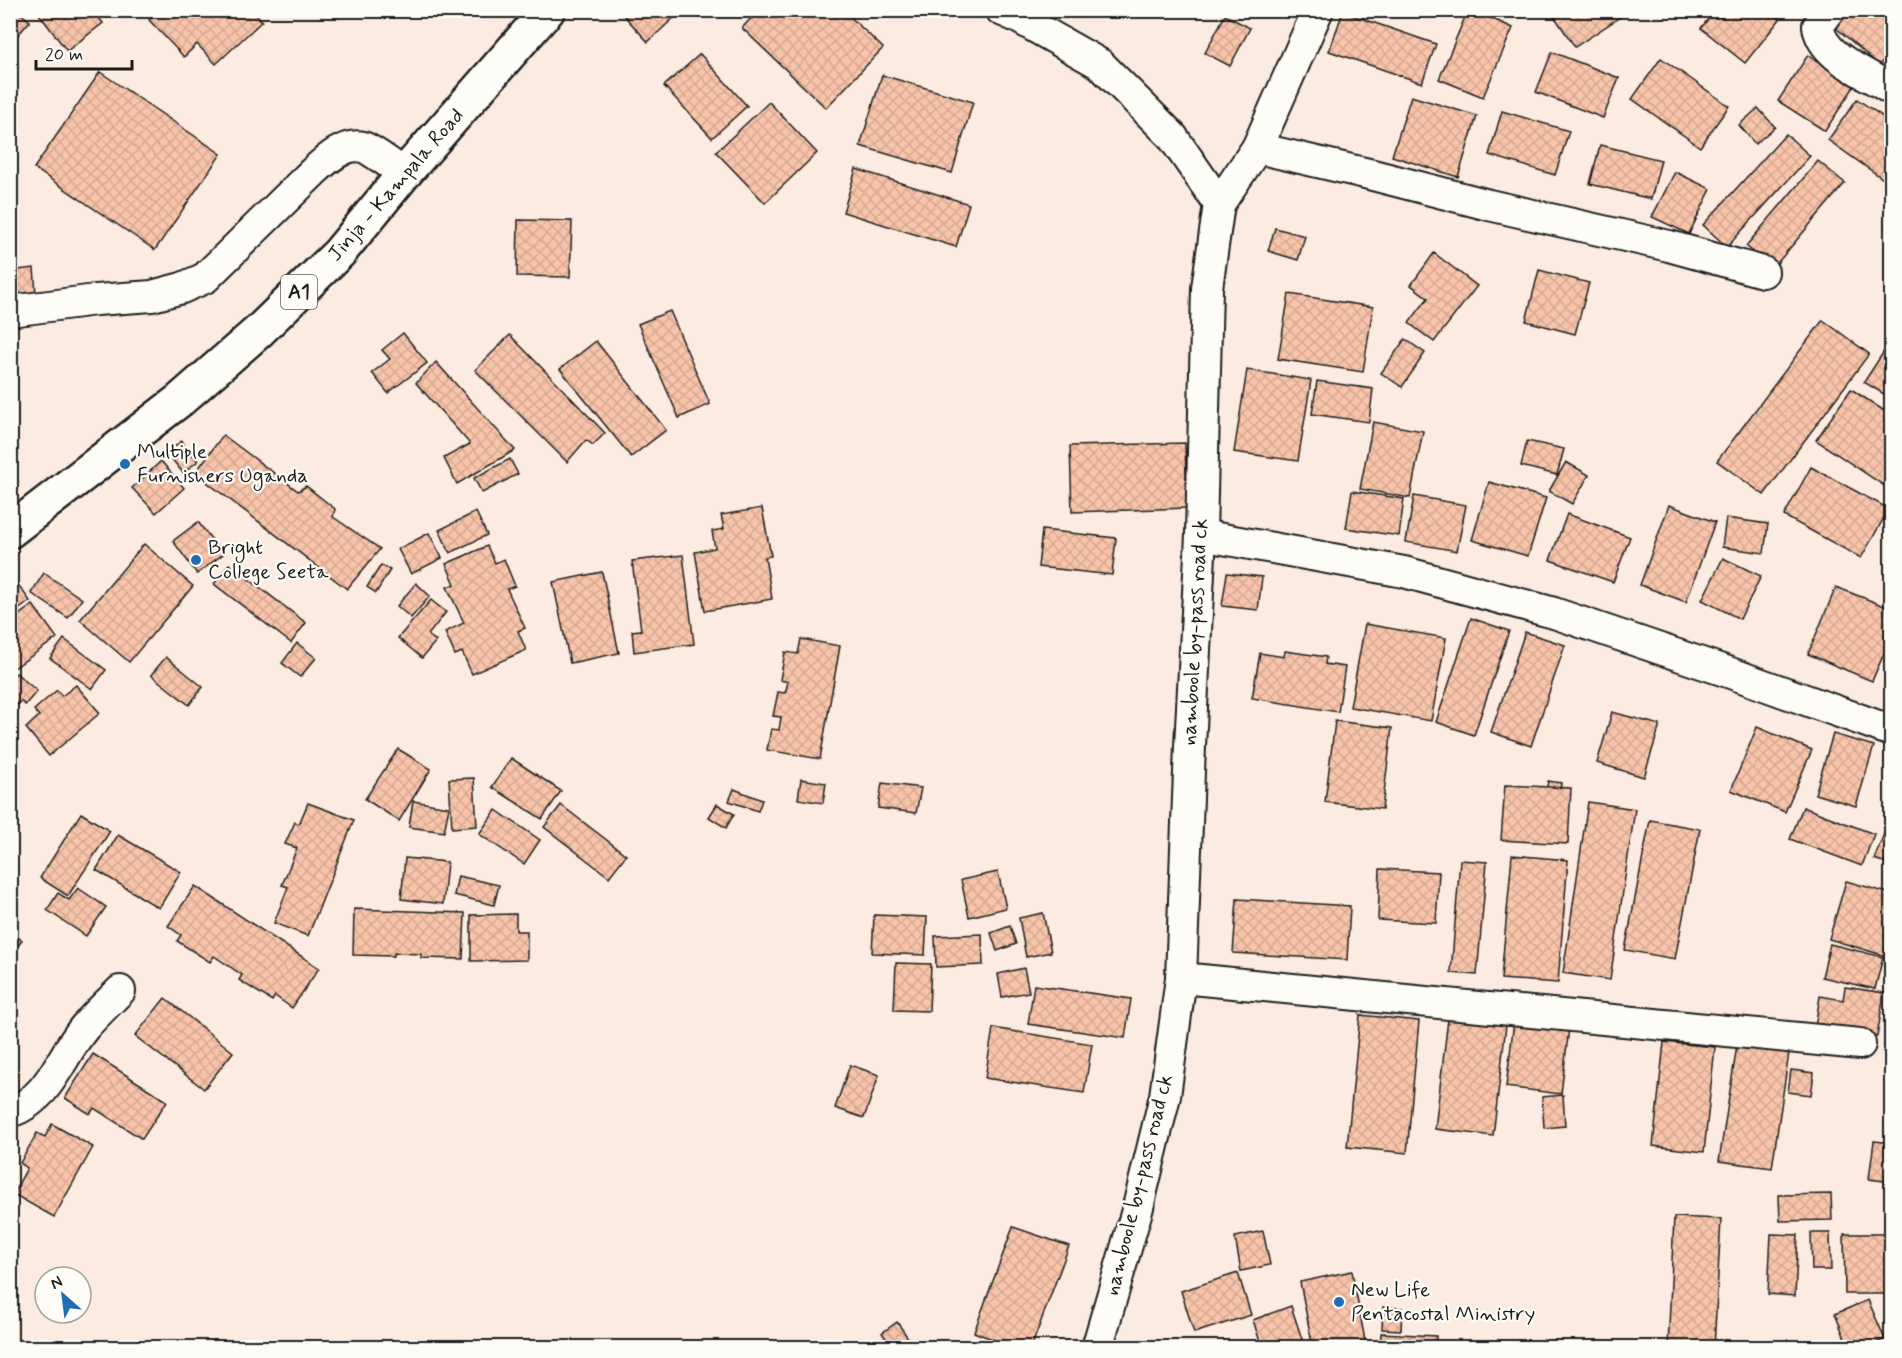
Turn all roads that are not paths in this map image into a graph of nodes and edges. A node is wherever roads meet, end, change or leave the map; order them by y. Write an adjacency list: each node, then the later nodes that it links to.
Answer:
1 (548, 10): 7 (highway, Jinja - Kampala Road / A1)
2 (1001, 10): 8 (street)
3 (1318, 10): 6 (street)
4 (1830, 10): 5 (street)
5 (1892, 90)
6 (1257, 148): 8 (street); 9 (street)
7 (404, 174): 10 (street); 11 (highway, Jinja - Kampala Road / A1)
8 (1219, 204): 12 (street, namboole by-pass road ck)
9 (1763, 272)
10 (10, 311)
11 (10, 531)
12 (1201, 536): 13 (street); 14 (street, namboole by-pass road ck)
13 (1892, 731)
14 (1181, 978): 16 (street); 18 (street, namboole by-pass road ck)
15 (120, 991): 17 (street)
16 (1860, 1044)
17 (10, 1112)
18 (1097, 1347)

